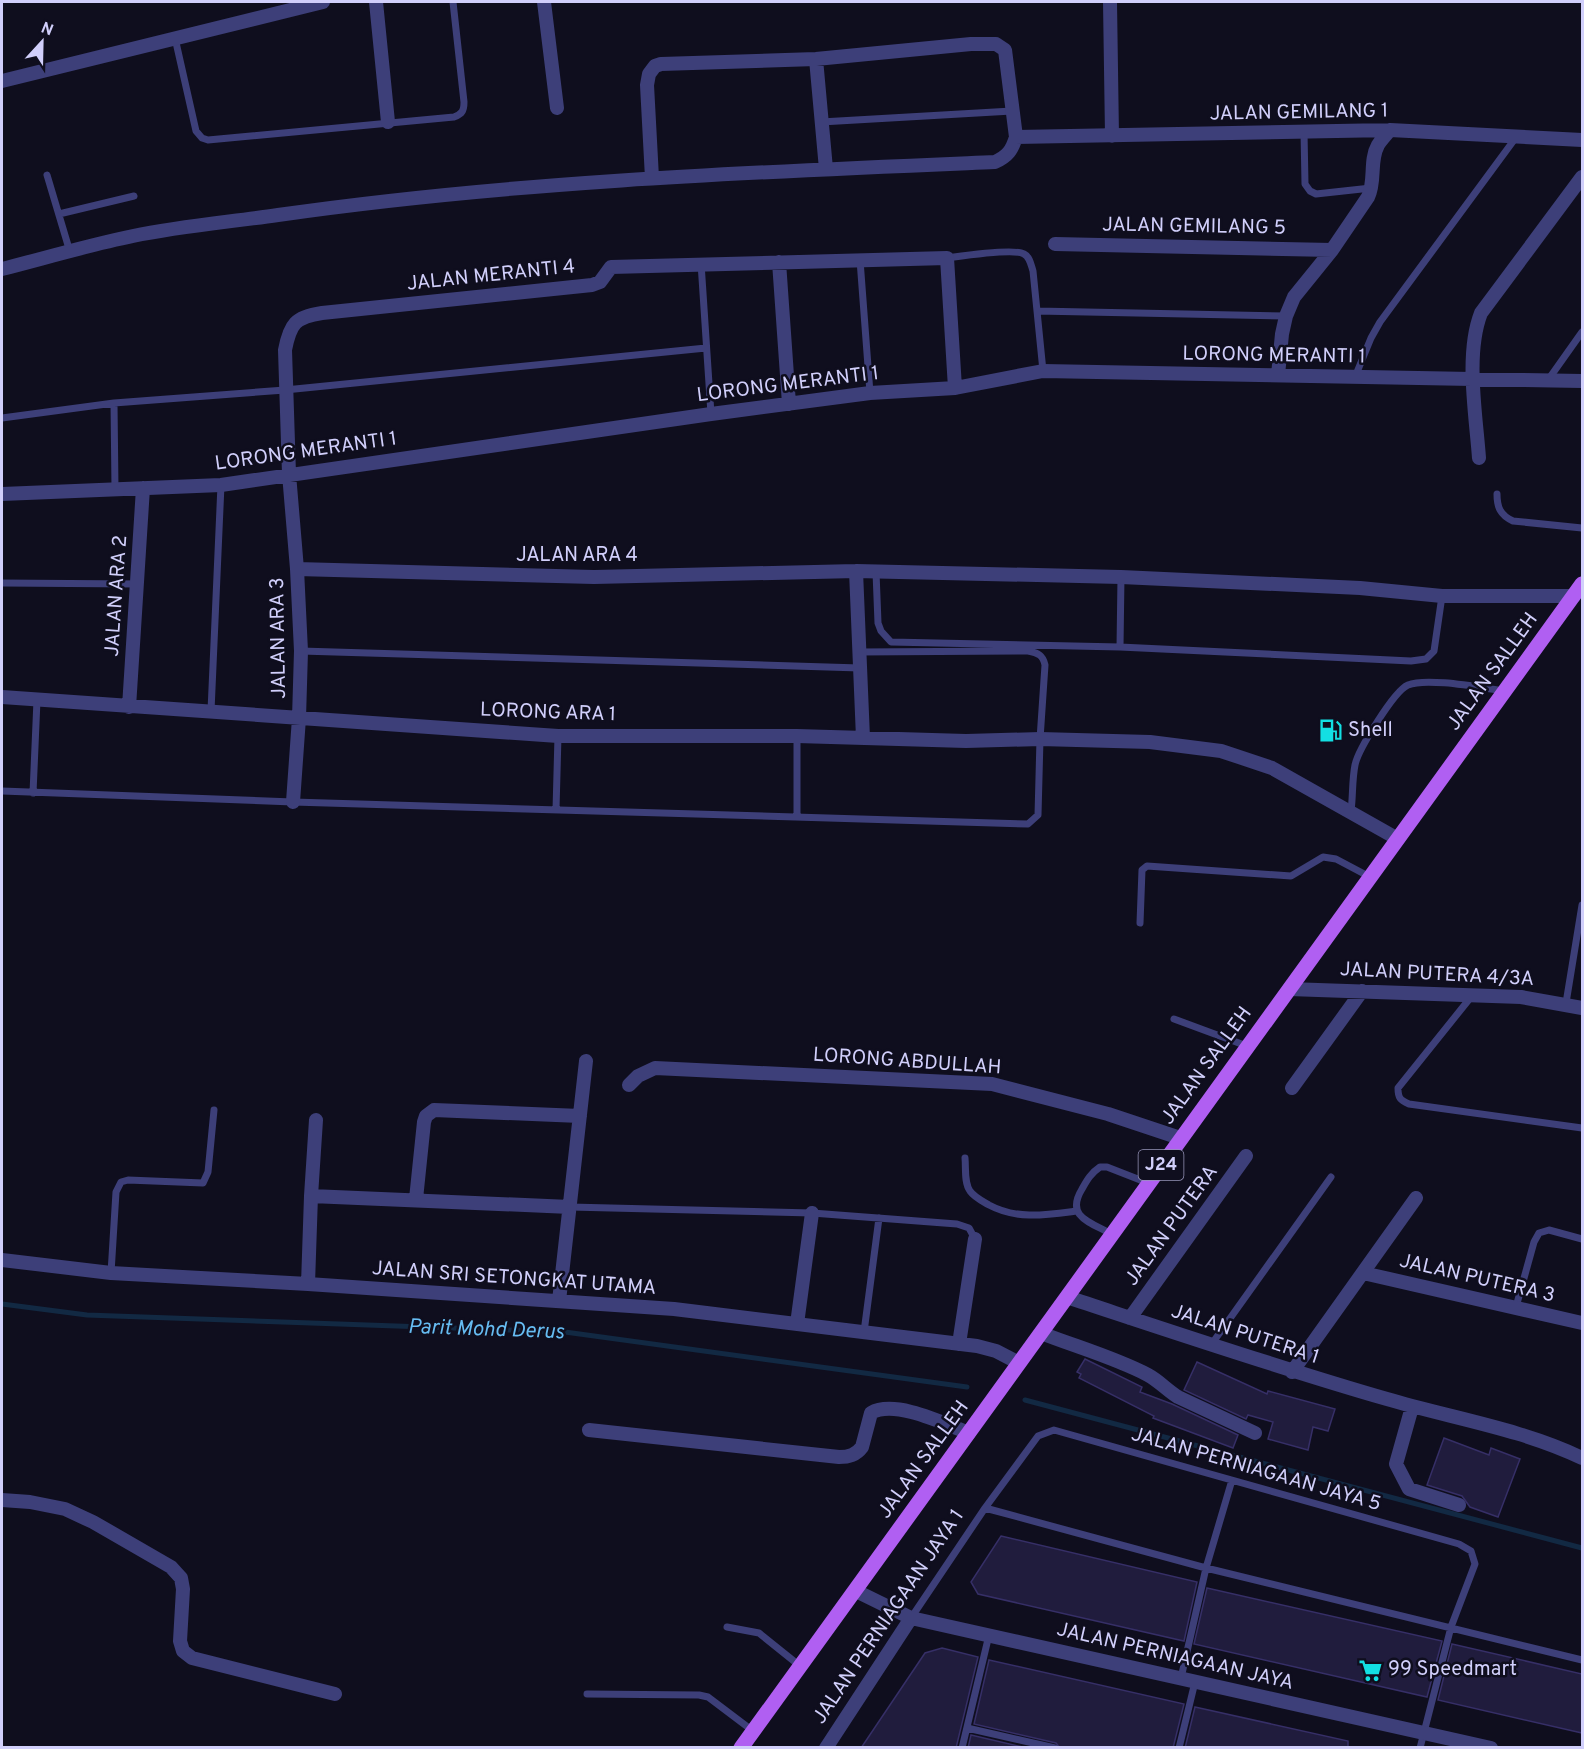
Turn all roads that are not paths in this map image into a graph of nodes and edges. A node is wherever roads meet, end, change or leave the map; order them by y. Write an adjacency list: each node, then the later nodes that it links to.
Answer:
1 (323, 2): 6 (street)
2 (376, 2): 11 (street)
3 (453, 2): 11 (lane)
4 (544, 2): 9 (street)
5 (1110, 2): 15 (street)
6 (175, 38): 8 (street); 11 (lane)
7 (816, 59): 10 (street); 12 (street); 22 (street)
8 (2, 81)
9 (557, 108)
10 (1012, 111): 12 (lane); 17 (street)
11 (388, 122)
12 (821, 122): 19 (street)
13 (1390, 130): 14 (street, JALAN GEMILANG 1); 16 (street, JALAN GEMILANG 1); 23 (street)
14 (1304, 132): 15 (street, JALAN GEMILANG 1); 23 (lane)
15 (1112, 136): 17 (street, JALAN GEMILANG 1)
16 (1517, 136): 18 (street, JALAN GEMILANG 1); 40 (lane)
17 (1016, 137): 19 (street)
18 (1582, 140)
19 (826, 169): 22 (street)
20 (47, 175): 25 (lane)
21 (1582, 177): 41 (street)
22 (652, 178): 28 (street)
23 (1371, 188): 27 (street)
24 (134, 196): 25 (lane)
25 (59, 214): 28 (lane)
26 (1055, 244): 27 (street, JALAN GEMILANG 5)
27 (1332, 250): 35 (street)
28 (70, 252): 33 (street)
29 (947, 258): 30 (street, JALAN MERANTI 4); 34 (lane); 44 (street)
30 (860, 260): 31 (street, JALAN MERANTI 4); 46 (lane)
31 (779, 262): 32 (street, JALAN MERANTI 4); 48 (street)
32 (701, 263): 37 (lane); 45 (street, JALAN MERANTI 4)
33 (2, 269)
34 (1037, 311): 35 (lane); 38 (lane)
35 (1286, 316): 39 (street)
36 (1582, 332): 42 (lane)
37 (706, 348): 45 (lane); 49 (lane)
38 (1043, 371): 39 (street, LORONG MERANTI 1); 44 (street, LORONG MERANTI 1)
39 (1278, 375): 40 (street, LORONG MERANTI 1)
40 (1355, 377): 41 (street, LORONG MERANTI 1)
41 (1474, 379): 42 (street, LORONG MERANTI 1); 51 (street)
42 (1548, 380): 43 (street, LORONG MERANTI 1)
43 (1582, 381)
44 (955, 388): 46 (street, LORONG MERANTI 1)
45 (285, 390): 47 (lane); 52 (street, JALAN MERANTI 4)
46 (870, 393): 48 (street, LORONG MERANTI 1)
47 (114, 403): 50 (lane); 55 (lane)
48 (789, 404): 49 (street, LORONG MERANTI 1)
49 (711, 414): 52 (street, LORONG MERANTI 1)
50 (2, 418)
51 (1479, 458)
52 (289, 474): 53 (street, LORONG MERANTI 1); 59 (street, JALAN ARA 3)
53 (221, 485): 54 (street, LORONG MERANTI 1); 75 (lane)
54 (143, 488): 55 (street, LORONG MERANTI 1); 64 (street, JALAN ARA 2)
55 (115, 489): 56 (street, LORONG MERANTI 1)
56 (2, 494)
57 (1497, 494): 58 (lane)
58 (1582, 528)
59 (297, 569): 60 (street, JALAN ARA 4); 68 (street, JALAN ARA 3)
60 (856, 571): 61 (street, JALAN ARA 4); 69 (street)
61 (876, 572): 62 (street, JALAN ARA 4); 67 (lane)
62 (1120, 577): 66 (street, JALAN ARA 4); 67 (lane)
63 (2, 583): 64 (lane)
64 (137, 584): 74 (street, JALAN ARA 2)
65 (1578, 590): 66 (street, JALAN ARA 4); 71 (main road, JALAN SALLEH / J24)
66 (1442, 596): 67 (lane)
67 (1119, 647)
68 (301, 651): 70 (lane); 76 (street, JALAN ARA 3)
69 (860, 652): 70 (street); 80 (lane)
70 (860, 668): 79 (street)
71 (1505, 691): 85 (lane); 87 (main road, JALAN SALLEH / J24)
72 (2, 697): 73 (street, LORONG ARA 1)
73 (38, 700): 74 (street, LORONG ARA 1); 82 (lane)
74 (129, 707): 75 (street, LORONG ARA 1)
75 (211, 711): 76 (street, LORONG ARA 1)
76 (299, 718): 77 (street, LORONG ARA 1); 83 (street, JALAN ARA 3)
77 (558, 736): 78 (street, LORONG ARA 1); 84 (lane)
78 (797, 736): 79 (street, LORONG ARA 1); 86 (lane)
79 (863, 738): 80 (street, LORONG ARA 1)
80 (1040, 739): 85 (street, LORONG ARA 1); 86 (lane)
81 (2, 791): 82 (lane)
82 (33, 793): 83 (lane)
83 (293, 802): 84 (lane)
84 (556, 810): 86 (lane)
85 (1351, 811): 87 (street, LORONG ARA 1)
86 (797, 817)
87 (1398, 839): 88 (main road, JALAN SALLEH / J24)
88 (1370, 877): 90 (lane); 91 (main road, JALAN SALLEH / J24)
89 (1582, 905): 94 (lane)
90 (1140, 923)
91 (1289, 989): 92 (street, JALAN PUTERA 4/3A); 97 (main road, JALAN SALLEH / J24)
92 (1362, 991): 93 (street, JALAN PUTERA 4/3A); 100 (street)
93 (1473, 995): 94 (street, JALAN PUTERA 4/3A); 104 (lane)
94 (1566, 1004): 95 (street, JALAN PUTERA 4/3A)
95 (1582, 1008)
96 (1174, 1019): 97 (lane)
97 (1247, 1046): 105 (main road, JALAN SALLEH / J24)
98 (586, 1061): 102 (street)
99 (629, 1085): 105 (street, LORONG ABDULLAH)
100 (1292, 1088)
101 (214, 1110): 121 (lane)
102 (580, 1116): 112 (street); 113 (street)
103 (316, 1120): 110 (street)
104 (1582, 1128)
105 (1180, 1138): 109 (main road, JALAN SALLEH / J24)
106 (1246, 1156): 127 (street, JALAN PUTERA)
107 (965, 1158): 114 (lane)
108 (1331, 1177): 133 (lane)
109 (1148, 1183): 114 (lane); 117 (main road, JALAN SALLEH / J24)
110 (311, 1196): 112 (street); 123 (street)
111 (1416, 1198): 122 (street)
112 (416, 1199): 113 (street)
113 (570, 1207): 115 (lane); 125 (street)
114 (1077, 1211): 117 (lane)
115 (812, 1213): 116 (lane); 128 (street)
116 (879, 1218): 118 (lane); 130 (lane)
117 (1112, 1234): 124 (main road, JALAN SALLEH / J24)
118 (975, 1239): 132 (street)
119 (1582, 1239): 126 (lane)
120 (2, 1260): 121 (street, JALAN SRI SETONGKAT UTAMA)
121 (111, 1273): 123 (street, JALAN SRI SETONGKAT UTAMA)
122 (1363, 1273): 126 (street, JALAN PUTERA 3); 135 (street)
123 (308, 1284): 125 (street, JALAN SRI SETONGKAT UTAMA)
124 (1066, 1297): 127 (street, JALAN PUTERA 1); 131 (main road, JALAN SALLEH / J24)
125 (559, 1301): 128 (street, JALAN SRI SETONGKAT UTAMA)
126 (1516, 1307): 129 (street, JALAN PUTERA 3)
127 (1130, 1318): 133 (street, JALAN PUTERA 1)
128 (797, 1323): 130 (street, JALAN SRI SETONGKAT UTAMA)
129 (1582, 1323)
130 (864, 1332): 132 (street, JALAN SRI SETONGKAT UTAMA)
131 (1041, 1333): 134 (main road, JALAN SALLEH / J24); 139 (street)
132 (959, 1344): 134 (street, JALAN SRI SETONGKAT UTAMA)
133 (1211, 1345): 135 (street, JALAN PUTERA 1)
134 (1019, 1364): 138 (main road, JALAN SALLEH / J24)
135 (1292, 1372): 136 (street, JALAN PUTERA 1)
136 (1412, 1407): 140 (street, JALAN PUTERA 1); 143 (street)
137 (589, 1430): 138 (street)
138 (969, 1433): 146 (main road, JALAN SALLEH / J24)
139 (1255, 1433)
140 (1582, 1458)
141 (1232, 1480): 144 (lane, JALAN PERNIAGAAN JAYA 5); 145 (lane); 149 (lane, JALAN PERNIAGAAN JAYA 5)
142 (2, 1500): 154 (street)
143 (1459, 1505)
144 (985, 1508): 145 (lane); 147 (lane, JALAN PERNIAGAAN JAYA 1)
145 (1206, 1568): 149 (lane); 153 (lane)
146 (856, 1591): 147 (street, JALAN PERNIAGAAN JAYA); 152 (main road, JALAN SALLEH / J24)
147 (911, 1618): 150 (street, JALAN PERNIAGAAN JAYA); 160 (street, JALAN PERNIAGAAN JAYA 1)
148 (726, 1627): 152 (lane)
149 (1451, 1628): 151 (lane); 158 (lane)
150 (989, 1635): 153 (street, JALAN PERNIAGAAN JAYA); 156 (lane)
151 (1582, 1660)
152 (800, 1666): 157 (main road, JALAN SALLEH / J24)
153 (1188, 1680): 158 (street, JALAN PERNIAGAAN JAYA); 163 (lane)
154 (335, 1694)
155 (587, 1694): 157 (lane)
156 (967, 1728): 161 (lane); 162 (lane)
157 (753, 1731): 159 (main road, JALAN SALLEH / J24)
158 (1425, 1733): 164 (lane); 165 (street, JALAN PERNIAGAAN JAYA)
159 (741, 1748)
160 (826, 1748)
161 (962, 1748)
162 (1055, 1748)
163 (1179, 1748)
164 (1420, 1748)
165 (1491, 1748)

